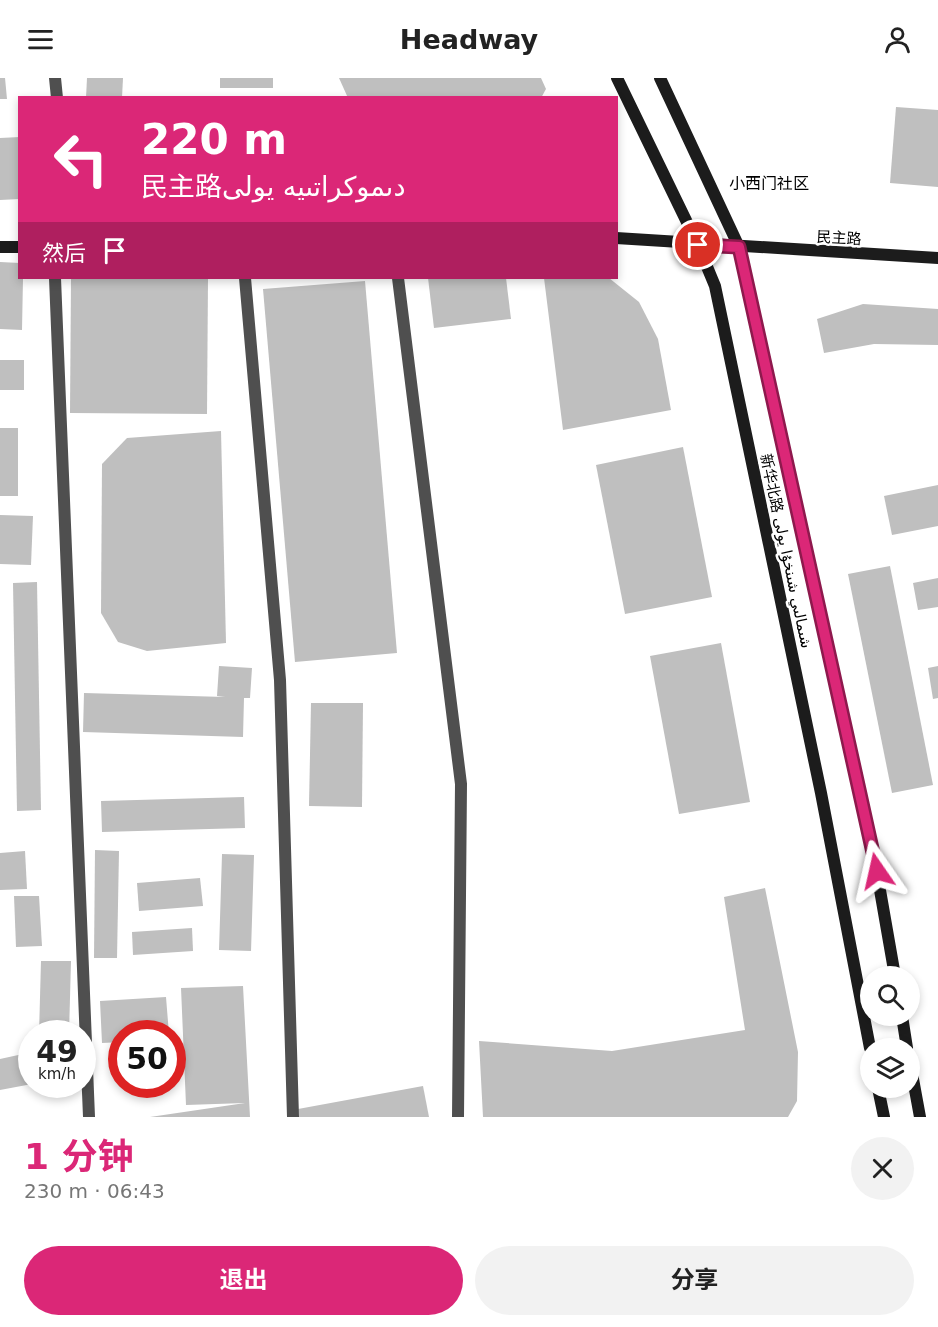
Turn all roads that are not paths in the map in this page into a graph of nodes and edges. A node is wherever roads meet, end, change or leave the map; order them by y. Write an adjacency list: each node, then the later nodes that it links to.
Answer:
1 (55, 78): 4 (street)
2 (616, 78): 6 (main road, 新华北路 شىمالىي شىنخۇا يولى)
3 (660, 78): 9 (main road, 新华北路 شىمالىي شىنخۇا يولى)
4 (57, 96)
5 (618, 238): 6 (main road, 民主路)
6 (698, 245): 9 (main road, 民主路); 15 (main road, 新华北路 شىمالىي شىنخۇا يولى)
7 (0, 247): 8 (main road)
8 (18, 247)
9 (739, 247): 10 (main road, 民主路); 14 (main road, 新华北路 شىمالىي شىنخۇا يولى)
10 (938, 258)
11 (55, 279): 18 (street)
12 (245, 279): 19 (street)
13 (398, 279): 20 (street)
14 (893, 966)
15 (868, 1038)
16 (880, 1098): 21 (main road)
17 (917, 1098): 22 (main road)
18 (89, 1117)
19 (293, 1117)
20 (458, 1117)
21 (884, 1117)
22 (920, 1117)

